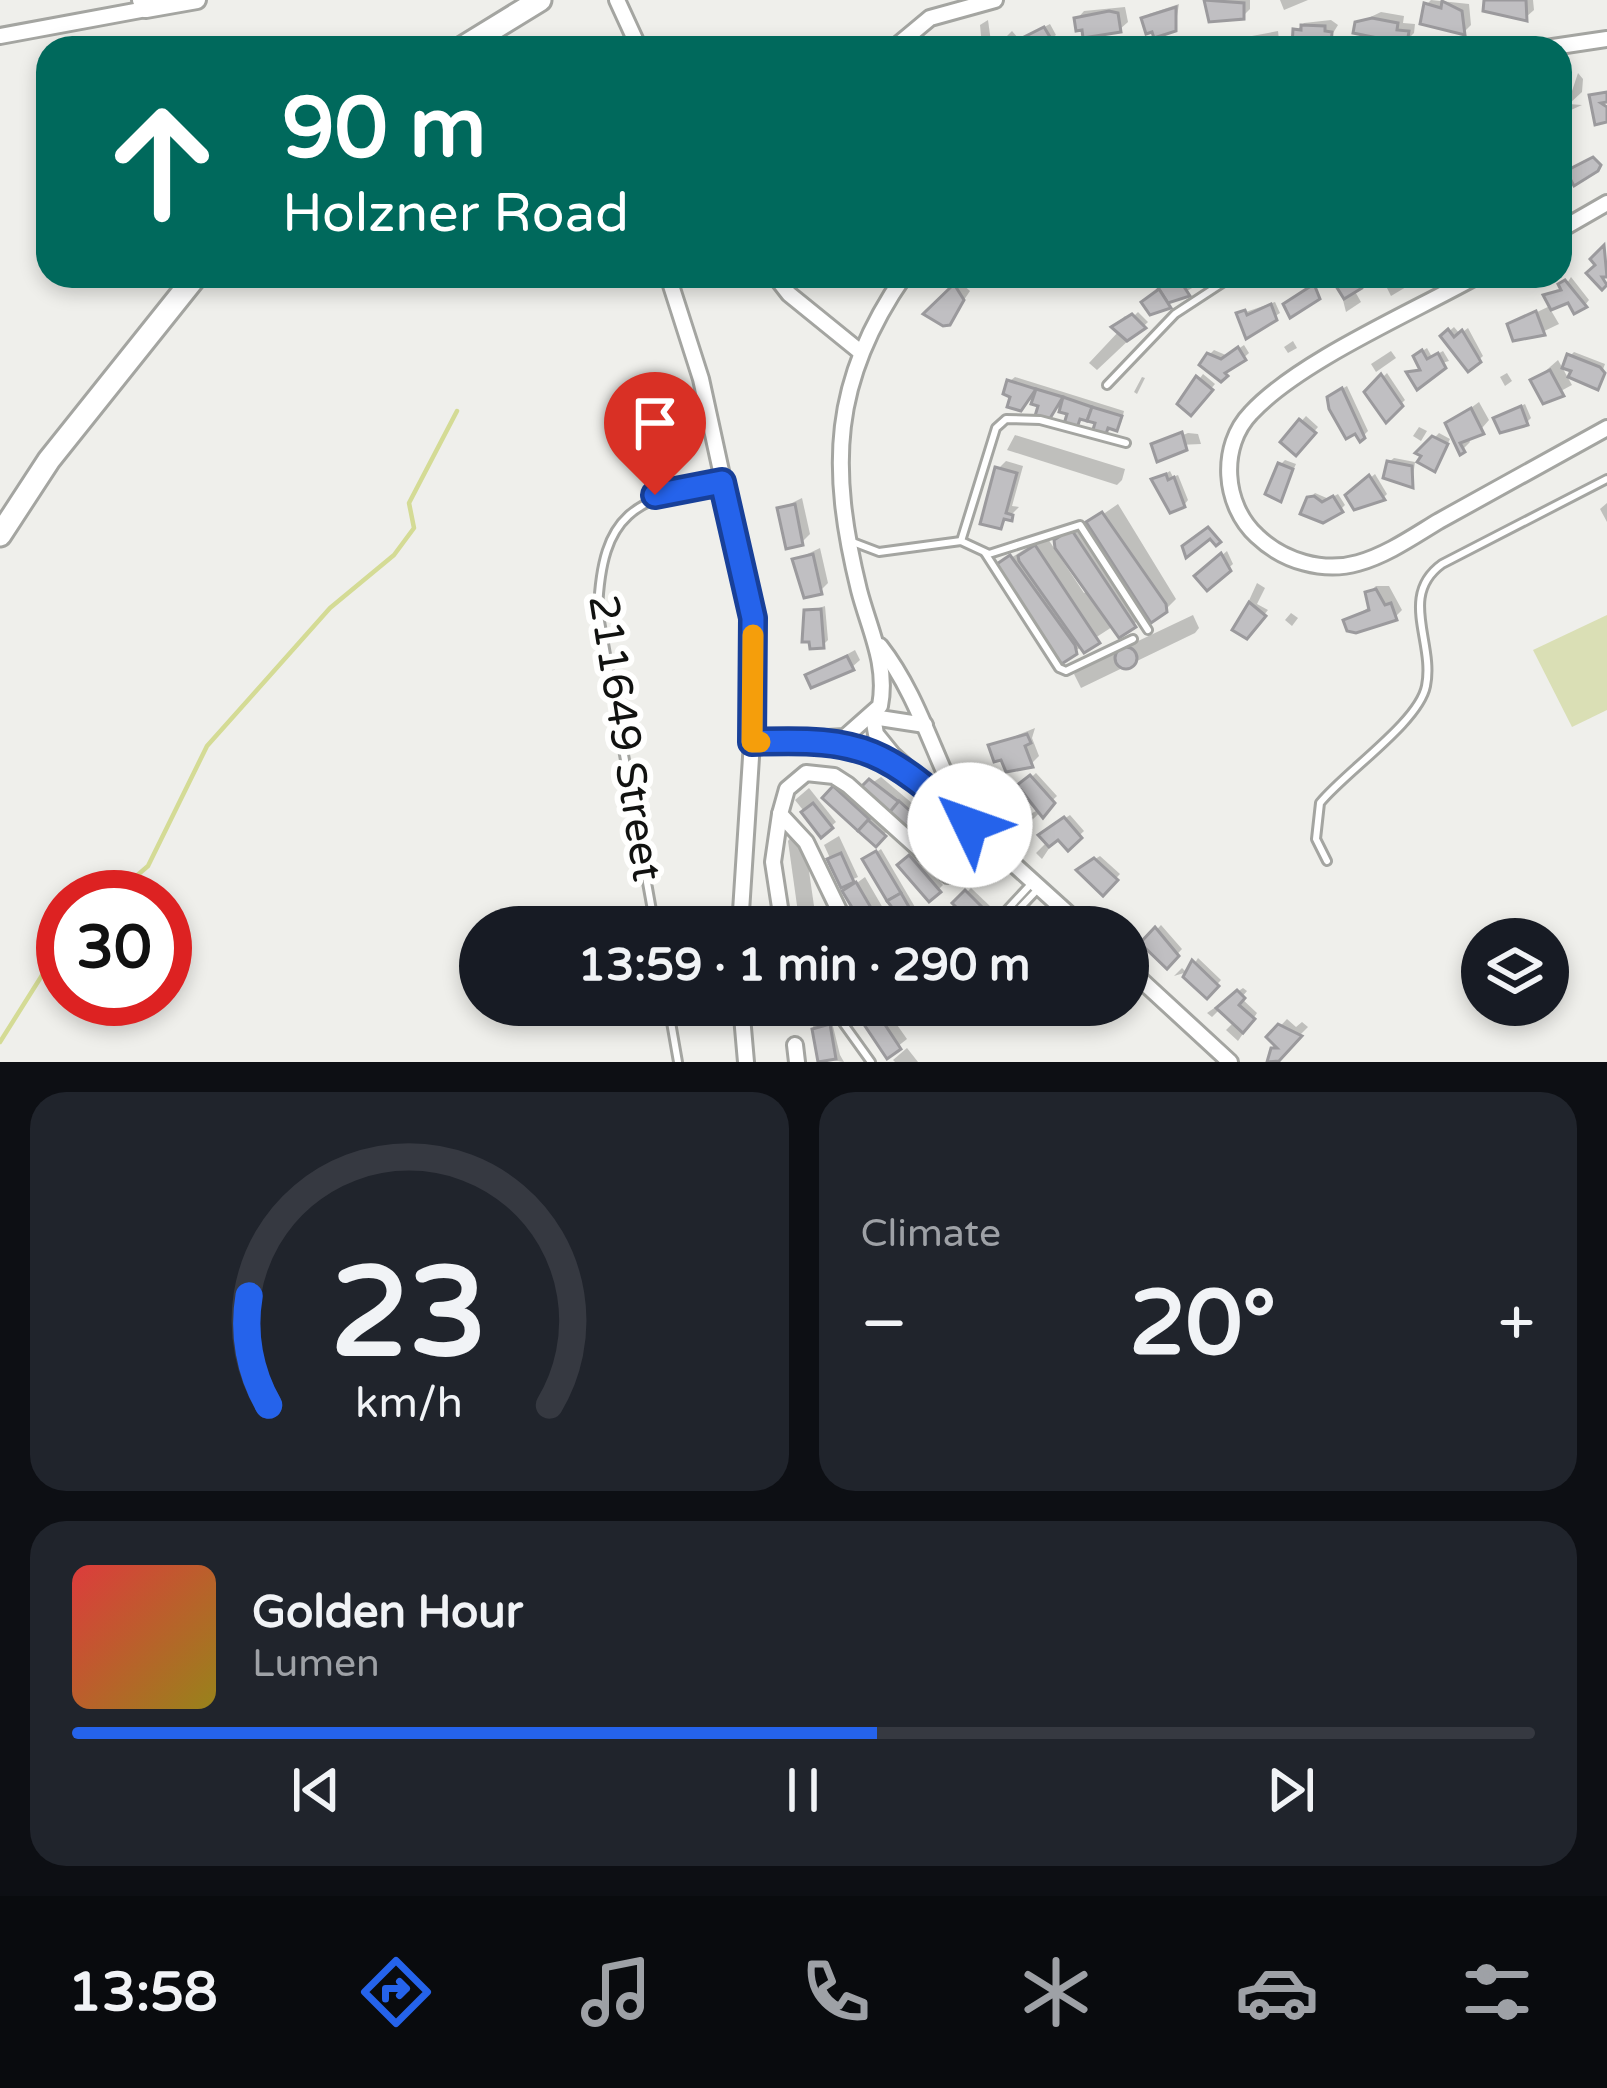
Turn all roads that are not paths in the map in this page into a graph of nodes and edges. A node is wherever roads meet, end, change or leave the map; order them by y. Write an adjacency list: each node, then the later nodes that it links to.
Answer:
1 (197, 0): 5 (street)
2 (540, 0): 7 (highway)
3 (617, 0): 8 (street)
4 (995, 0): 9 (street)
5 (143, 4): 6 (street)
6 (0, 36)
7 (482, 36)
8 (634, 36)
9 (908, 36)
10 (1607, 39): 11 (street)
11 (1572, 44)
12 (1607, 203): 13 (street)
13 (1572, 223)
14 (186, 288): 26 (highway)
15 (672, 288): 25 (street)
16 (788, 288): 20 (street)
17 (897, 288): 20 (street)
18 (1216, 288): 21 (lane)
19 (1455, 288): 22 (street)
20 (858, 350): 28 (street)
21 (1107, 385)
22 (1607, 428)
23 (1126, 443): 27 (lane)
24 (1607, 479): 41 (lane)
25 (722, 482): 36 (street); 43 (lane, 211649 Street)
26 (0, 535)
27 (962, 541): 28 (lane); 29 (lane)
28 (850, 542): 32 (street)
29 (985, 553): 30 (lane); 31 (lane)
30 (1148, 630)
31 (1133, 639)
32 (877, 642): 33 (street); 34 (street)
33 (873, 717): 34 (street); 35 (street); 37 (street)
34 (925, 725): 39 (street)
35 (828, 739): 36 (street); 37 (street)
36 (752, 742): 44 (street)
37 (914, 775): 39 (street)
38 (780, 814): 40 (street); 45 (street); 46 (street)
39 (970, 825): 40 (street)
40 (989, 841): 42 (street)
41 (1327, 861)
42 (1037, 884): 47 (lane); 48 (lane); 49 (street)
43 (651, 906)
44 (741, 906)
45 (780, 906)
46 (837, 906)
47 (1013, 906)
48 (1019, 906)
49 (1061, 906)
50 (1149, 987): 59 (street)
51 (672, 1026): 55 (lane)
52 (742, 1026): 56 (street)
53 (845, 1026): 58 (lane)
54 (795, 1045): 57 (street)
55 (678, 1062)
56 (746, 1062)
57 (796, 1062)
58 (871, 1062)
59 (1230, 1062)

